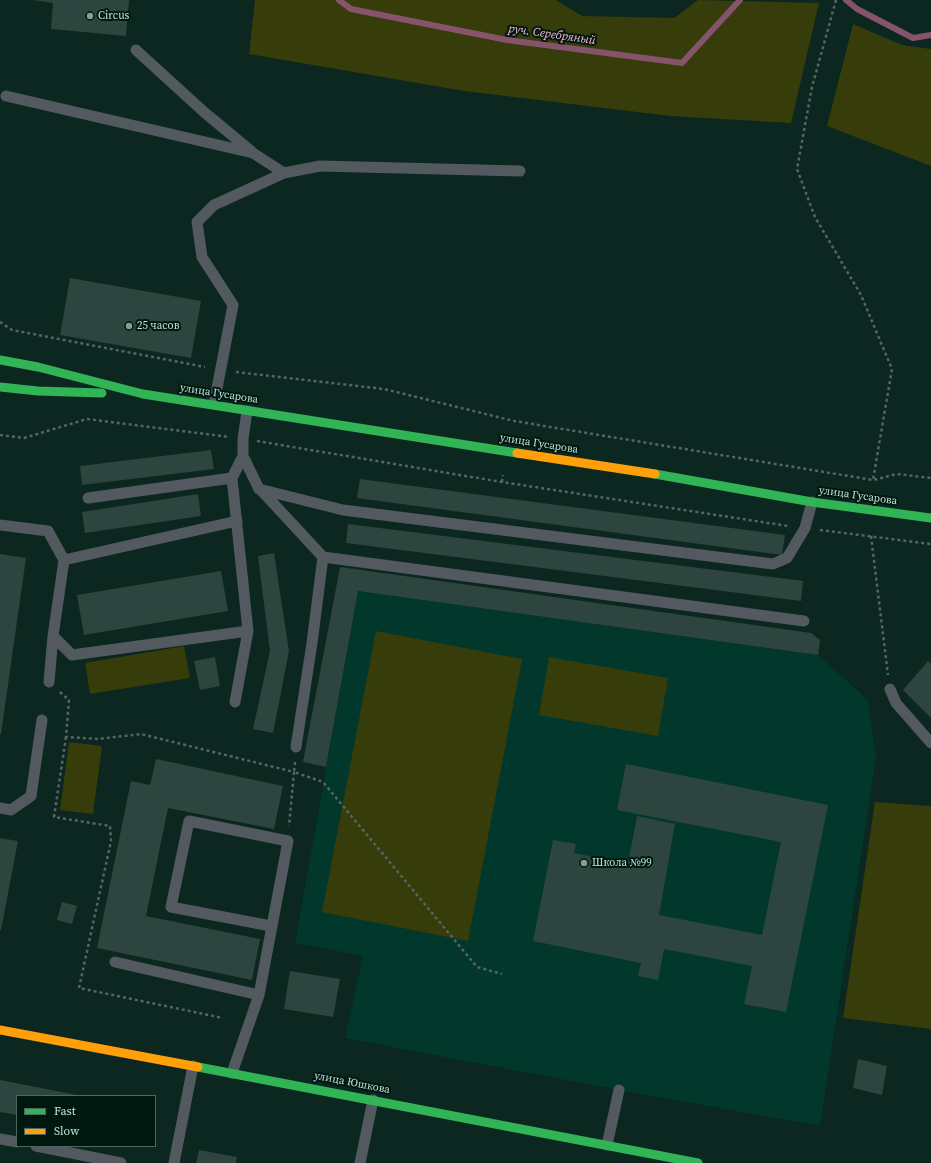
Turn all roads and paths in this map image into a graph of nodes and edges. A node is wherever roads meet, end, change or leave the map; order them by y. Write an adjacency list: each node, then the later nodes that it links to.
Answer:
1 (836, 0): 26 (path)
2 (136, 50): 4 (lane)
3 (6, 96): 4 (lane)
4 (253, 153): 6 (lane)
5 (520, 170): 6 (lane)
6 (284, 173): 11 (lane)
7 (0, 322): 11 (path)
8 (12, 351): 10 (main road)
9 (0, 360): 10 (main road)
10 (38, 367): 14 (main road)
11 (221, 370): 16 (lane); 18 (path)
12 (0, 387): 13 (main road)
13 (38, 391): 14 (main road); 15 (main road)
14 (143, 394): 16 (main road, улица Гусарова)
15 (8, 396)
16 (214, 404): 17 (main road, улица Гусарова)
17 (247, 411): 21 (lane); 30 (main road, улица Гусарова)
18 (514, 421): 19 (path); 26 (path)
19 (512, 428)
20 (0, 435): 21 (path)
21 (243, 439): 22 (lane); 27 (path)
22 (244, 456): 24 (lane); 28 (lane)
23 (503, 475): 27 (path)
24 (232, 478): 29 (lane); 32 (lane)
25 (931, 478): 26 (path)
26 (873, 480)
27 (502, 482): 34 (path)
28 (259, 488): 34 (lane); 37 (lane)
29 (88, 498)
30 (812, 502): 31 (main road, улица Гусарова); 34 (lane)
31 (931, 518)
32 (237, 521): 38 (lane); 40 (lane)
33 (0, 525): 38 (lane)
34 (805, 528): 35 (path)
35 (872, 536): 36 (path); 43 (path)
36 (931, 544)
37 (323, 557): 39 (lane); 48 (lane)
38 (64, 560): 41 (lane)
39 (804, 621)
40 (248, 631): 41 (lane); 44 (lane)
41 (53, 636): 42 (lane)
42 (49, 682): 46 (path)
43 (890, 689): 47 (lane)
44 (235, 702)
45 (42, 720): 50 (lane)
46 (66, 737): 49 (path); 56 (path)
47 (931, 743)
48 (296, 747)
49 (294, 772): 51 (path); 54 (path)
50 (0, 808)
51 (288, 841): 52 (lane); 52 (lane)
52 (271, 926): 55 (lane)
53 (115, 962): 55 (lane)
54 (502, 974)
55 (259, 995): 59 (lane)
56 (223, 1018)
57 (0, 1030): 58 (main road, улица Юшкова)
58 (193, 1066): 59 (main road, улица Юшкова); 68 (lane)
59 (232, 1073): 61 (main road, улица Юшкова)
60 (619, 1090): 64 (lane)
61 (373, 1100): 64 (main road, улица Юшкова); 69 (lane)
62 (0, 1139): 63 (lane)
63 (16, 1142)
64 (607, 1145): 66 (main road, улица Юшкова)
65 (41, 1147): 67 (lane)
66 (670, 1160): 70 (main road, улица Юшкова)
67 (121, 1163)
68 (174, 1163)
69 (360, 1163)
70 (698, 1163)

